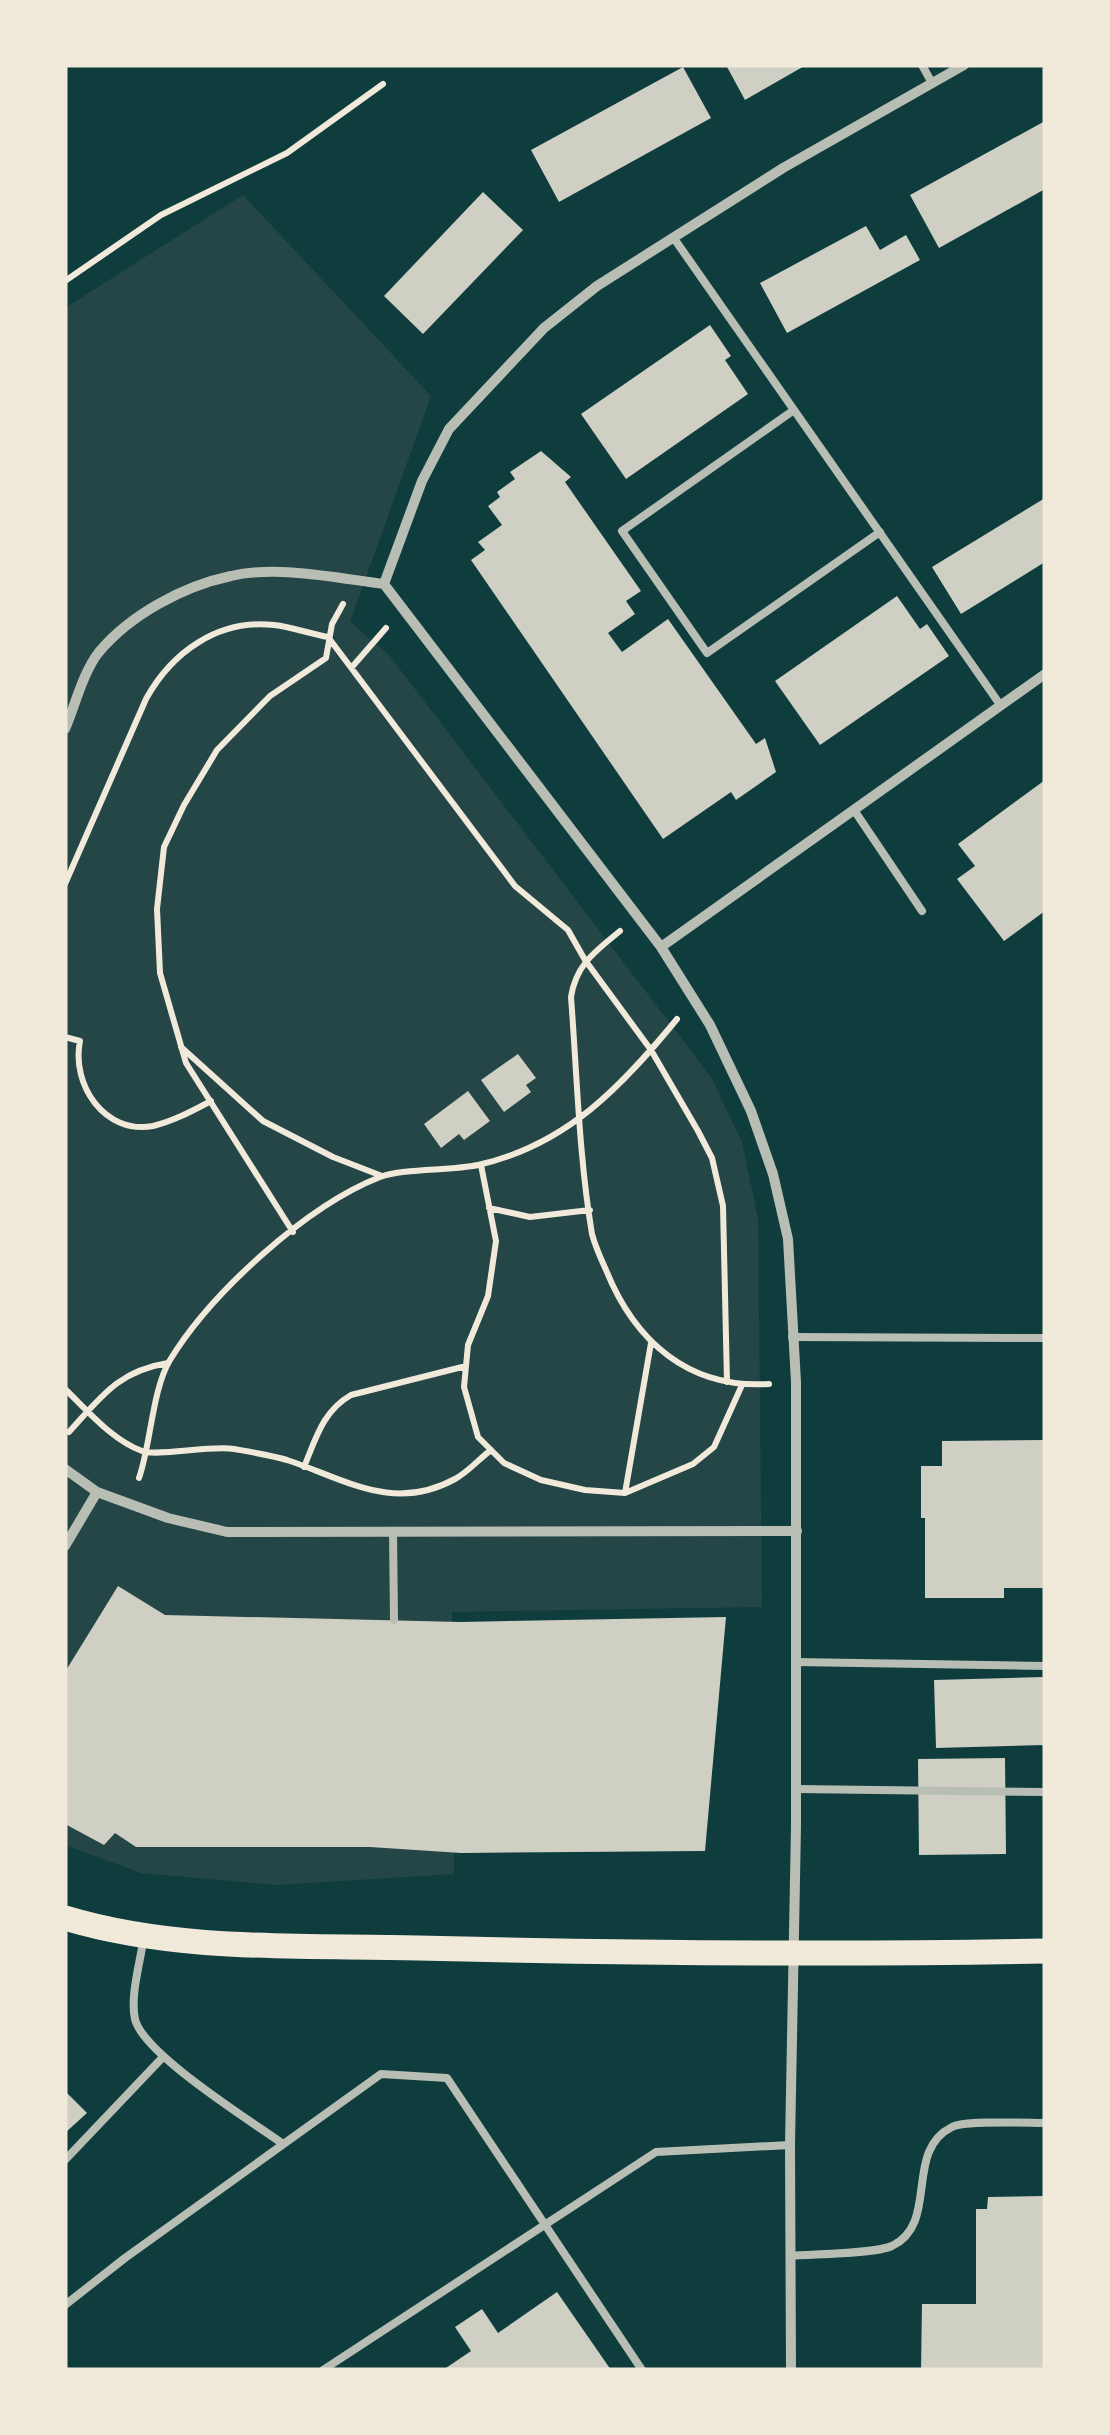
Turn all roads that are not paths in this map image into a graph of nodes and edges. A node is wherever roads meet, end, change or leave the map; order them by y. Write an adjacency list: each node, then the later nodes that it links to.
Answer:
1 (922, 65): 3 (lane)
2 (964, 65): 3 (street)
3 (932, 83): 4 (street)
4 (673, 237): 5 (lane); 7 (street)
5 (794, 410): 6 (lane); 6 (lane)
6 (880, 532): 9 (lane)
7 (384, 584): 10 (street); 13 (street)
8 (1045, 674): 9 (street)
9 (1001, 706): 11 (street)
10 (65, 730)
11 (854, 810): 12 (lane); 13 (street)
12 (922, 910)
13 (661, 947): 14 (street)
14 (792, 1337): 15 (lane); 18 (street)
15 (1045, 1338)
16 (65, 1468): 17 (street)
17 (97, 1492): 19 (street); 20 (street)
18 (796, 1531): 19 (street); 22 (street)
19 (394, 1532): 21 (lane)
20 (65, 1546)
21 (394, 1620)
22 (795, 1662): 23 (lane); 24 (street)
23 (1045, 1666)
24 (796, 1790): 25 (lane); 29 (street)
25 (1045, 1792)
26 (65, 1918): 27 (main road)
27 (144, 1934): 29 (main road); 30 (lane)
28 (1045, 1951): 29 (main road)
29 (792, 1955): 33 (street)
30 (163, 2058): 32 (lane); 34 (lane)
31 (1045, 2123): 36 (lane)
32 (283, 2144): 35 (lane); 37 (lane)
33 (790, 2145): 35 (lane); 36 (street)
34 (65, 2160)
35 (544, 2225): 38 (lane); 39 (lane)
36 (791, 2256): 40 (street)
37 (65, 2305)
38 (323, 2370)
39 (642, 2370)
40 (791, 2370)

